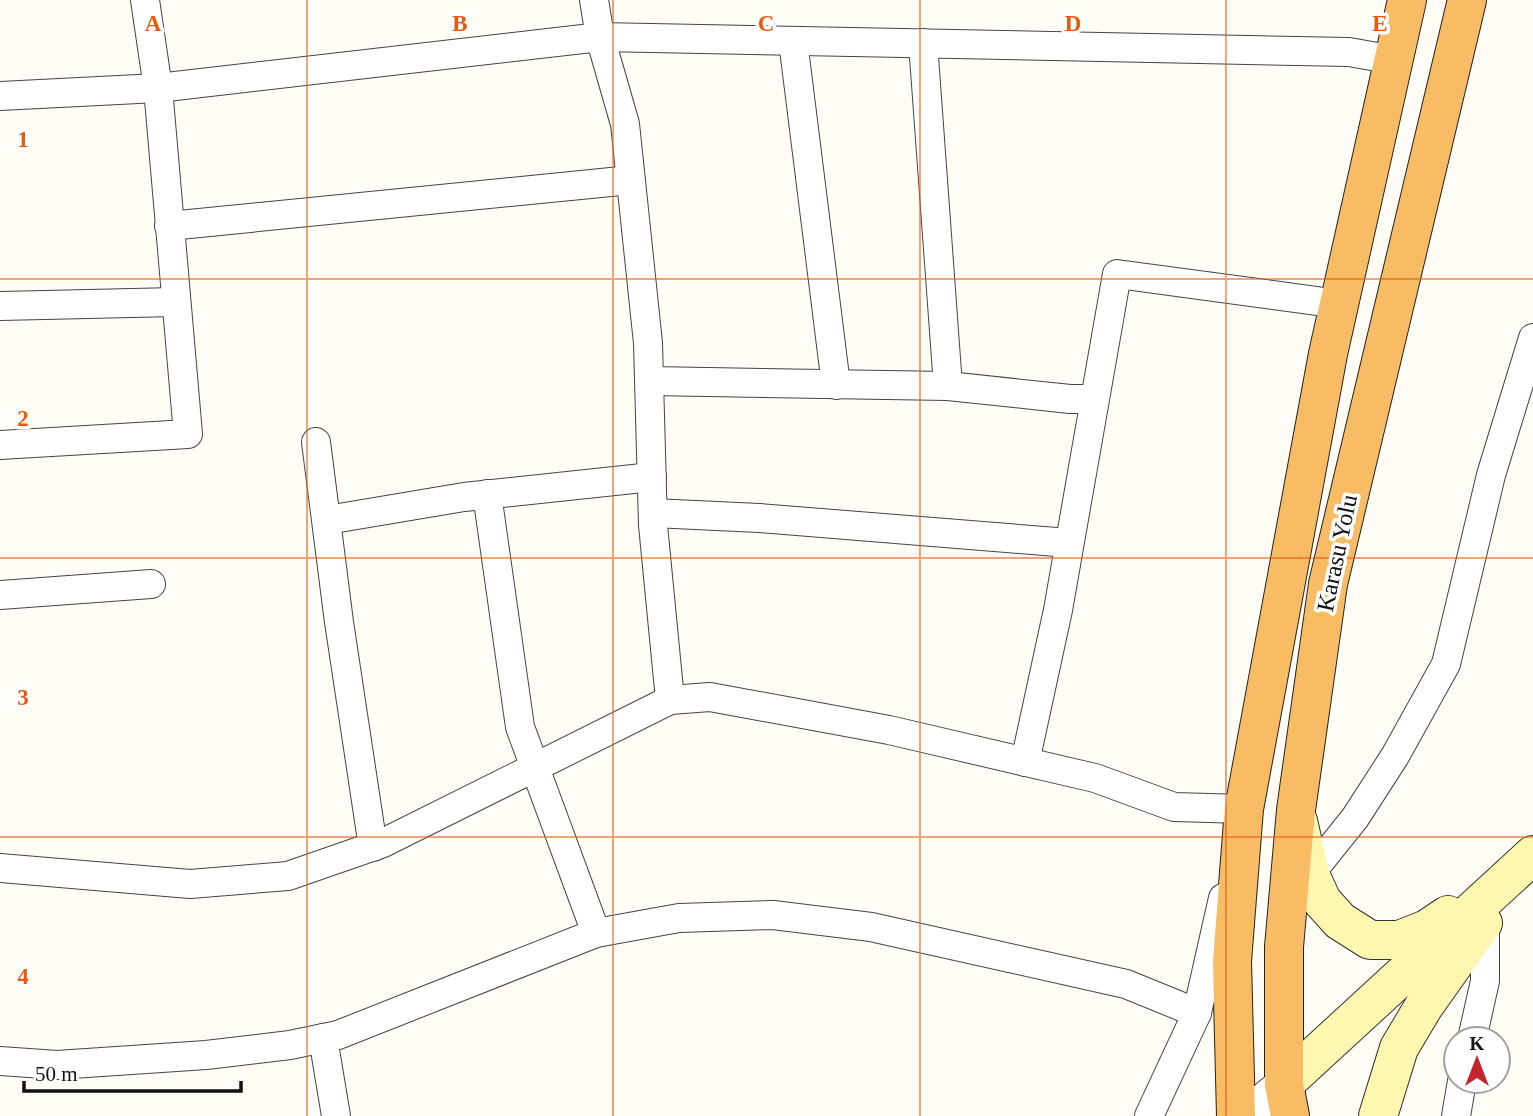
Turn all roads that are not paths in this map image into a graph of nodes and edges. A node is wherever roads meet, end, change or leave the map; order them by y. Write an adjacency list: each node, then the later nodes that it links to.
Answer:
1 (145, 0): 9 (street)
2 (594, 0): 5 (street)
3 (1407, 0): 8 (highway, Karasu Yolu)
4 (1467, 0): 35 (highway, Karasu Yolu)
5 (600, 37): 6 (street); 9 (street); 11 (street)
6 (793, 41): 7 (street); 18 (street)
7 (923, 43): 8 (street); 19 (street)
8 (1394, 60): 14 (highway, Karasu Yolu)
9 (158, 88): 10 (street); 12 (street)
10 (0, 96)
11 (631, 180): 12 (street); 17 (street)
12 (169, 226): 13 (street)
13 (176, 302): 15 (street); 23 (street)
14 (1339, 304): 20 (street); 34 (highway, Karasu Yolu)
15 (0, 306)
16 (1533, 338): 21 (street)
17 (650, 381): 18 (street); 24 (street)
18 (836, 385): 19 (street)
19 (948, 386): 20 (street)
20 (1094, 399): 28 (street)
21 (1522, 414): 39 (street)
22 (316, 442): 27 (street)
23 (0, 445)
24 (652, 477): 25 (street); 26 (street)
25 (487, 494): 27 (street); 33 (street)
26 (653, 513): 28 (street); 31 (street)
27 (327, 520): 36 (street)
28 (1069, 544): 32 (street)
29 (151, 584): 30 (street)
30 (0, 595)
31 (670, 700): 32 (street); 33 (street)
32 (1025, 762): 34 (street)
33 (534, 766): 36 (street); 41 (street)
34 (1244, 809): 42 (street); 50 (highway, Karasu Yolu)
35 (1296, 810): 39 (main road); 47 (highway, Karasu Yolu)
36 (373, 847): 38 (street)
37 (1528, 860): 39 (main road); 40 (main road); 47 (main road)
38 (0, 868)
39 (1310, 874)
40 (1485, 919): 43 (street); 52 (main road)
41 (596, 933): 42 (street); 44 (street)
42 (1197, 1013): 49 (street)
43 (1475, 1025)
44 (323, 1038): 45 (street); 48 (street)
45 (0, 1061)
46 (1460, 1095): 53 (street)
47 (1287, 1100): 51 (street)
48 (336, 1116)
49 (1149, 1116)
50 (1236, 1116)
51 (1246, 1116)
52 (1378, 1116)
53 (1456, 1116)

